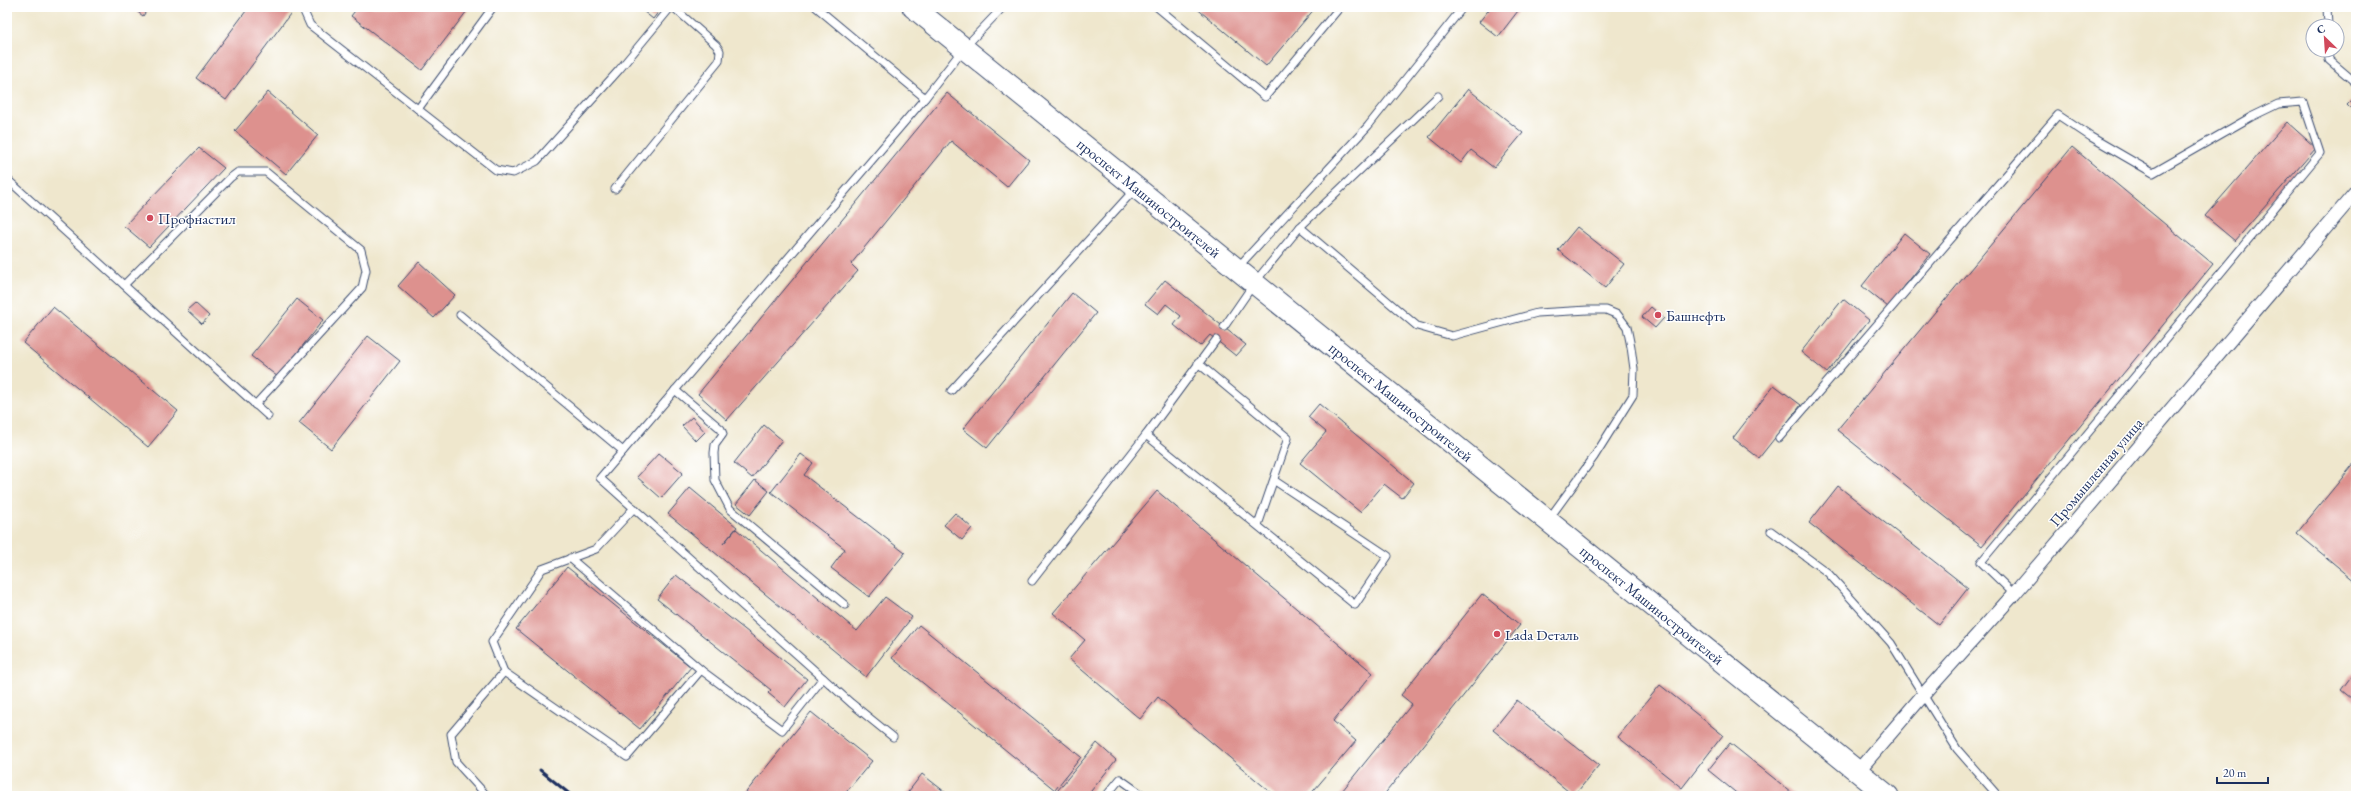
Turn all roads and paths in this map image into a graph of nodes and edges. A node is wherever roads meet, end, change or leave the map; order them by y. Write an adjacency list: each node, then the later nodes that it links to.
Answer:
1 (302, 7): 17 (lane)
2 (493, 7): 17 (lane)
3 (672, 7): 17 (lane); 19 (lane)
4 (816, 7): 16 (lane)
5 (913, 7): 12 (main road, проспект Машиностроителей)
6 (1003, 7): 12 (lane)
7 (1156, 7): 8 (lane)
8 (1340, 7)
9 (1463, 7): 23 (lane)
10 (2327, 7): 11 (lane)
11 (2328, 18)
12 (964, 48): 16 (lane); 20 (main road, проспект Машиностроителей)
13 (2329, 58): 14 (lane)
14 (2356, 83)
15 (1438, 96): 22 (lane)
16 (925, 98): 30 (lane)
17 (418, 109)
18 (7, 179): 25 (lane)
19 (615, 189)
20 (1135, 189): 23 (main road, проспект Машиностроителей); 31 (lane)
21 (2356, 192): 44 (street, Промышленная улица)
22 (1300, 227): 24 (lane); 39 (lane)
23 (1237, 268): 24 (main road, проспект Машиностроителей)
24 (1255, 282): 27 (lane); 39 (main road, проспект Машиностроителей)
25 (124, 285): 32 (lane); 32 (lane)
26 (460, 315): 36 (lane)
27 (1224, 327)
28 (1216, 340): 29 (lane)
29 (1198, 363): 34 (lane); 37 (lane)
30 (675, 390): 36 (lane); 45 (lane)
31 (951, 391)
32 (255, 405): 33 (lane)
33 (268, 416)
34 (1146, 435): 40 (lane); 43 (lane)
35 (1779, 438): 44 (lane)
36 (623, 451): 38 (lane)
37 (1275, 481): 40 (lane); 40 (lane)
38 (634, 508): 42 (lane); 48 (lane)
39 (1547, 522): 51 (main road, проспект Машиностроителей)
40 (1258, 525)
41 (1771, 531): 49 (lane)
42 (570, 558): 46 (lane); 47 (lane)
43 (1032, 581)
44 (2014, 594): 49 (street, Промышленная улица)
45 (845, 605)
46 (701, 670): 47 (lane); 48 (lane)
47 (504, 672): 52 (lane)
48 (823, 678): 50 (lane)
49 (1924, 694): 51 (street, Промышленная улица); 56 (lane)
50 (893, 737)
51 (1858, 771): 55 (main road, проспект Машиностроителей)
52 (487, 796)
53 (1106, 796): 54 (lane)
54 (1144, 796)
55 (1888, 796)
56 (1998, 796)

